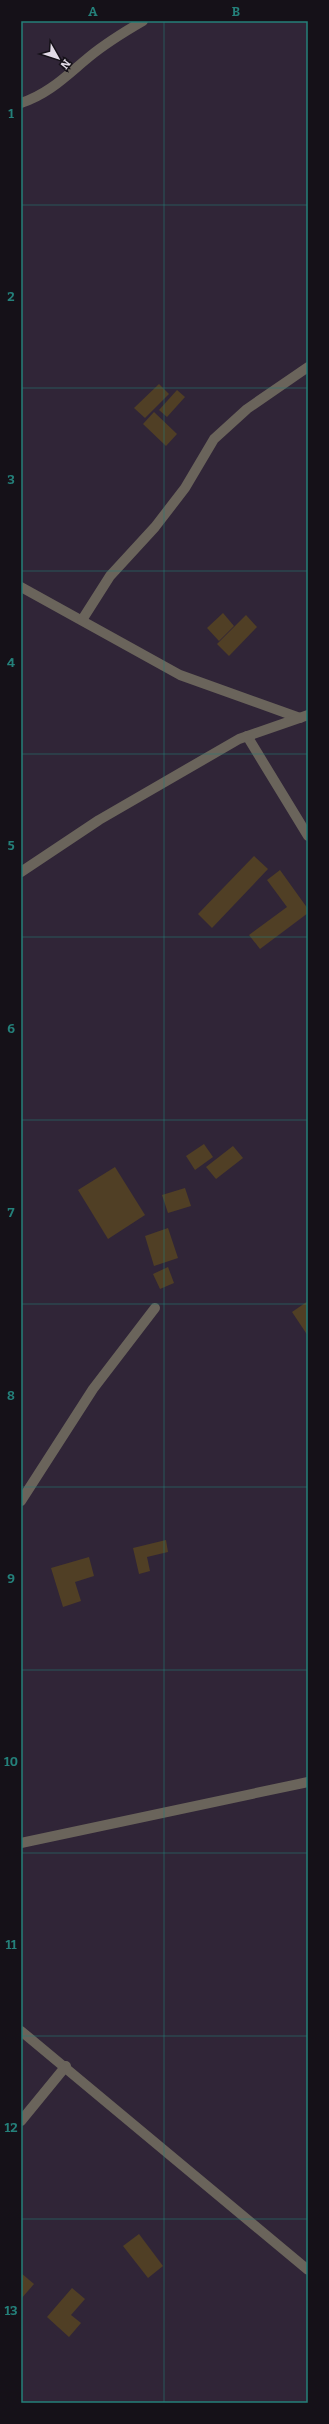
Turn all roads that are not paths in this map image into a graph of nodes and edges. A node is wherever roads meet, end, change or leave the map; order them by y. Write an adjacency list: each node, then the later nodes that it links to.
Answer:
1 (143, 21): 2 (street)
2 (21, 103)
3 (308, 367): 5 (street)
4 (21, 587): 5 (street)
5 (82, 620): 6 (street)
6 (304, 717): 7 (street)
7 (247, 736): 8 (street); 9 (street)
8 (308, 836)
9 (21, 872)
10 (155, 1308): 11 (street)
11 (21, 1501)
12 (308, 1782): 13 (street)
13 (21, 1843)
14 (21, 2031): 15 (street)
15 (66, 2066): 16 (street); 17 (street)
16 (21, 2121)
17 (308, 2270)

